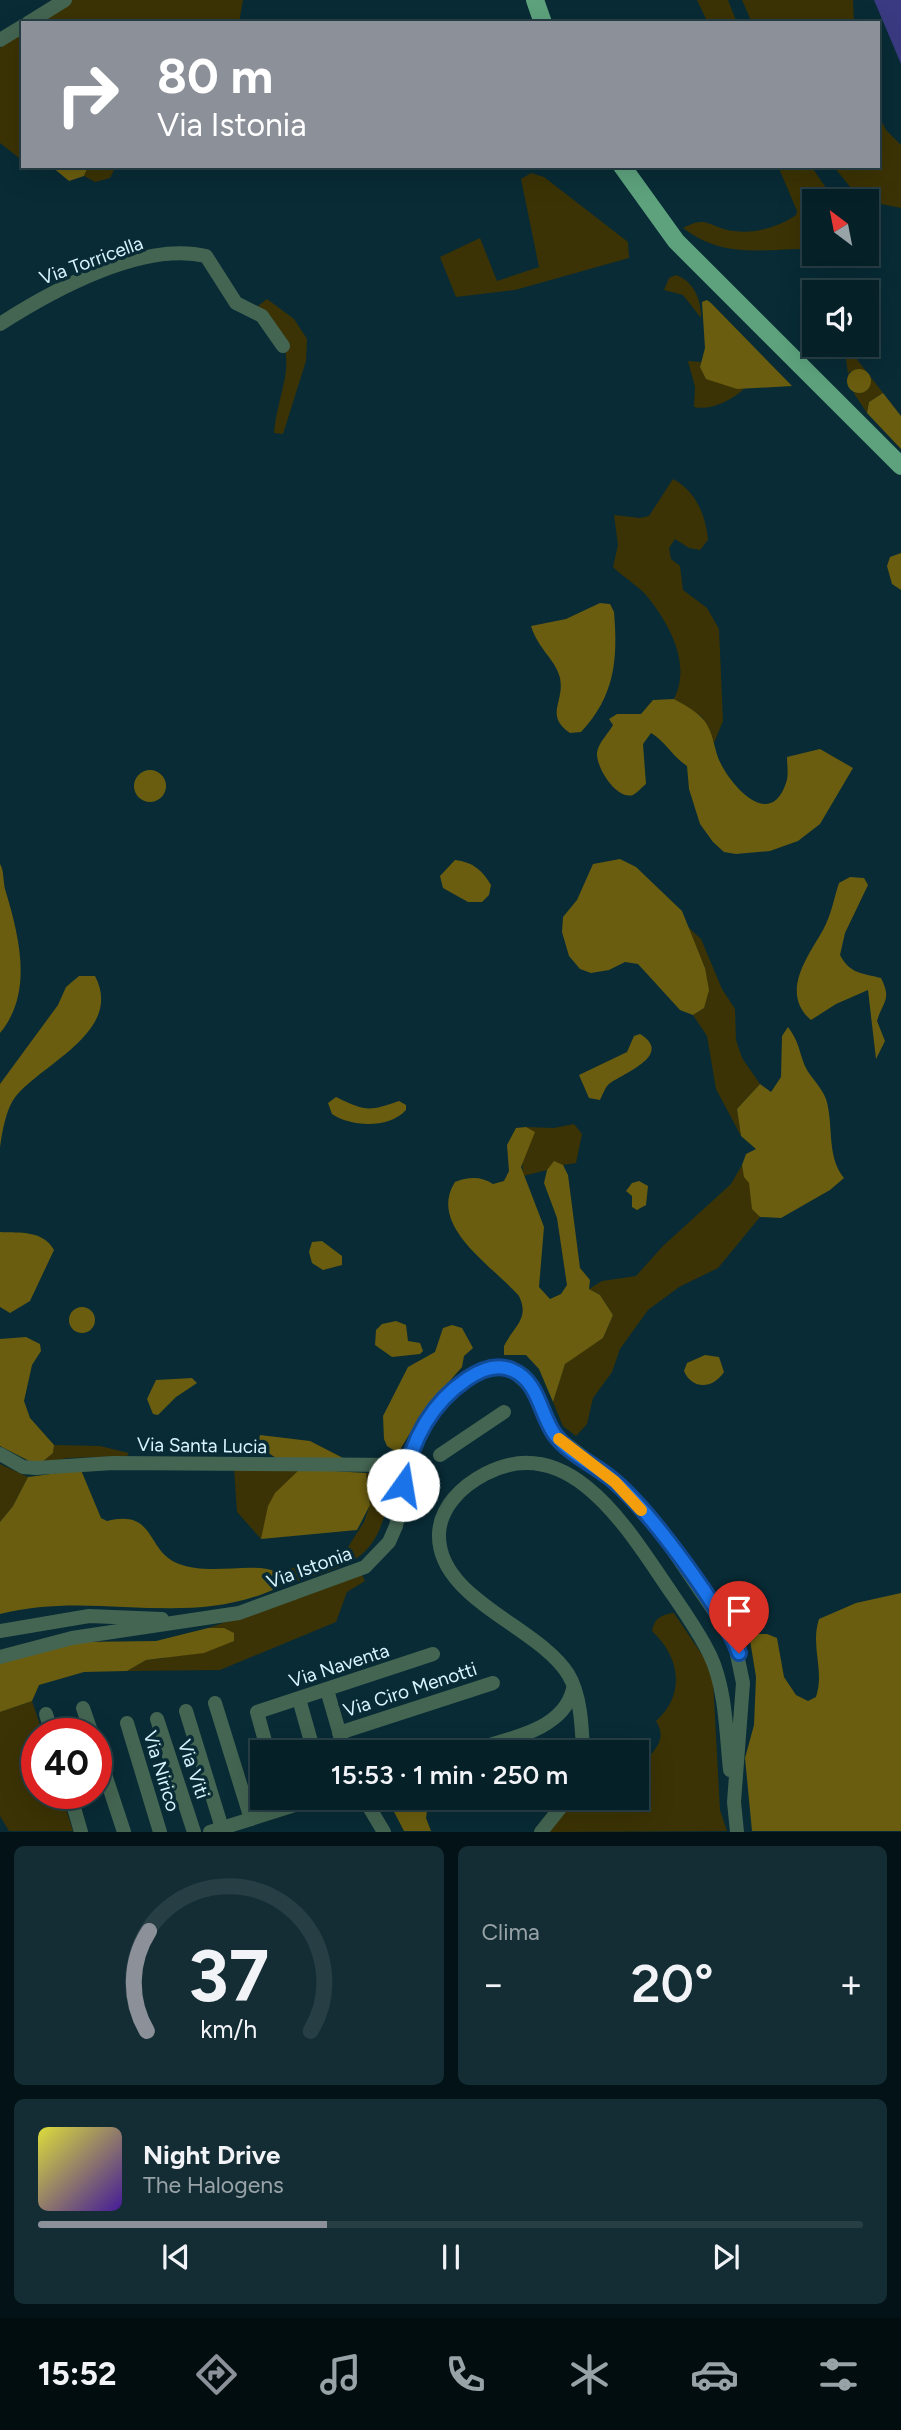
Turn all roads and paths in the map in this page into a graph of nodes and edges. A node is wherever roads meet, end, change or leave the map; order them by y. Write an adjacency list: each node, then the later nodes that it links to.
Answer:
1 (65, 0): 3 (street)
2 (535, 0): 4 (main road)
3 (31, 21)
4 (542, 21)
5 (21, 27): 6 (street)
6 (0, 40)
7 (623, 168): 10 (main road)
8 (0, 324): 9 (street, Via Torricella)
9 (283, 346)
10 (901, 466)
11 (503, 1412): 13 (street)
12 (0, 1454): 14 (street, Via Santa Lucia)
13 (440, 1455)
14 (407, 1465): 15 (street, Via Istonia); 40 (street, Via Istonia)
15 (184, 1621): 16 (street); 18 (street, Via Istonia)
16 (0, 1631)
17 (433, 1654): 21 (street, Via Naventa)
18 (0, 1657)
19 (493, 1683): 33 (street, Via Ciro Menotti)
20 (573, 1687): 29 (street); 32 (street); 40 (street)
21 (327, 1690): 22 (street, Via Naventa); 33 (street)
22 (299, 1699): 34 (street, Via Naventa); 35 (street)
23 (215, 1703): 45 (street)
24 (83, 1708): 28 (street)
25 (186, 1711): 45 (street)
26 (46, 1714): 27 (street)
27 (47, 1718)
28 (86, 1718)
29 (553, 1718): 32 (street); 37 (street)
30 (157, 1719): 49 (street, Via Viti)
31 (127, 1723): 48 (street, Via Nirico)
32 (580, 1723): 38 (street)
33 (339, 1732): 36 (street)
34 (265, 1740)
35 (311, 1740)
36 (341, 1740)
37 (501, 1740)
38 (582, 1740)
39 (112, 1796): 47 (street)
40 (734, 1802): 52 (street, Via Istonia)
41 (74, 1809): 46 (street)
42 (266, 1810): 45 (street)
43 (371, 1810): 50 (street)
44 (559, 1810): 51 (street)
45 (230, 1827)
46 (81, 1832)
47 (124, 1832)
48 (160, 1832)
49 (194, 1832)
50 (384, 1832)
51 (541, 1832)
52 (737, 1832)

